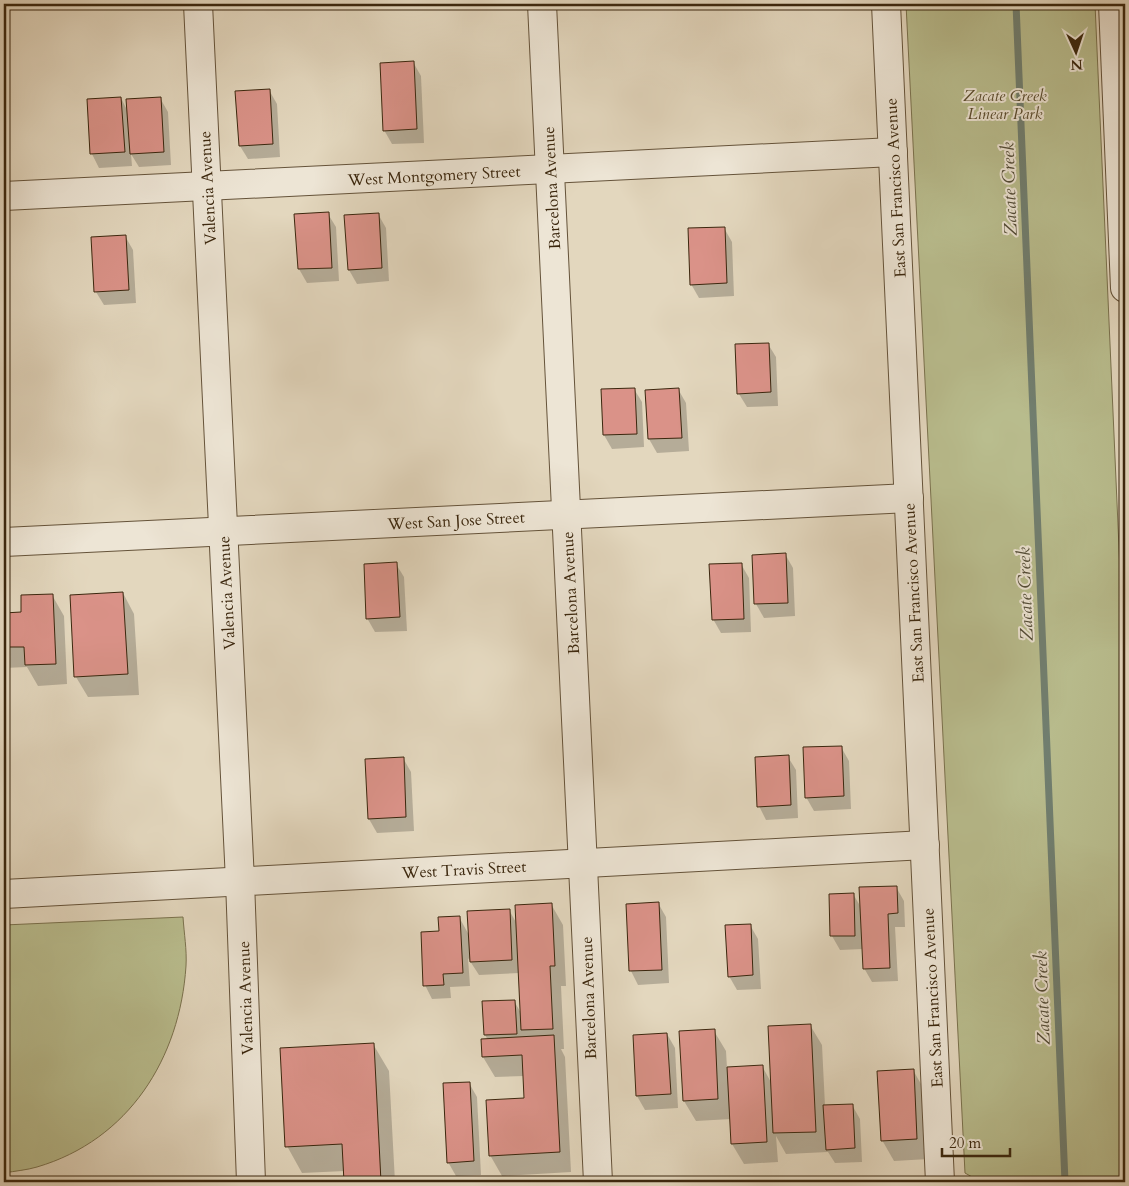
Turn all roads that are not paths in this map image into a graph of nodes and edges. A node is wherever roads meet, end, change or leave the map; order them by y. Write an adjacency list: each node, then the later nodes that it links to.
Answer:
1 (198, 4): 7 (street, Valencia Avenue)
2 (542, 4): 6 (street, Barcelona Avenue)
3 (886, 4): 5 (street, East San Francisco Avenue)
4 (1113, 4): 9 (street)
5 (893, 152): 6 (street, West Montgomery Street); 11 (street, East San Francisco Avenue)
6 (550, 170): 7 (street, West Montgomery Street); 12 (street, Barcelona Avenue)
7 (207, 186): 8 (street, West Montgomery Street); 13 (street, Valencia Avenue)
8 (4, 196)
9 (1125, 259): 10 (street)
10 (1125, 288)
11 (909, 498): 12 (street, West San Jose Street); 15 (street, East San Francisco Avenue)
12 (566, 514): 13 (street, West San Jose Street); 16 (street, Barcelona Avenue)
13 (223, 531): 14 (street, West San Jose Street); 17 (street, Valencia Avenue)
14 (4, 542)
15 (925, 845): 16 (street, West Travis Street); 21 (street, East San Francisco Avenue)
16 (583, 863): 17 (street, West Travis Street); 20 (street, Barcelona Avenue)
17 (240, 881): 18 (street, West Travis Street); 19 (street, Valencia Avenue)
18 (4, 894)
19 (251, 1182)
20 (598, 1182)
21 (940, 1182)

